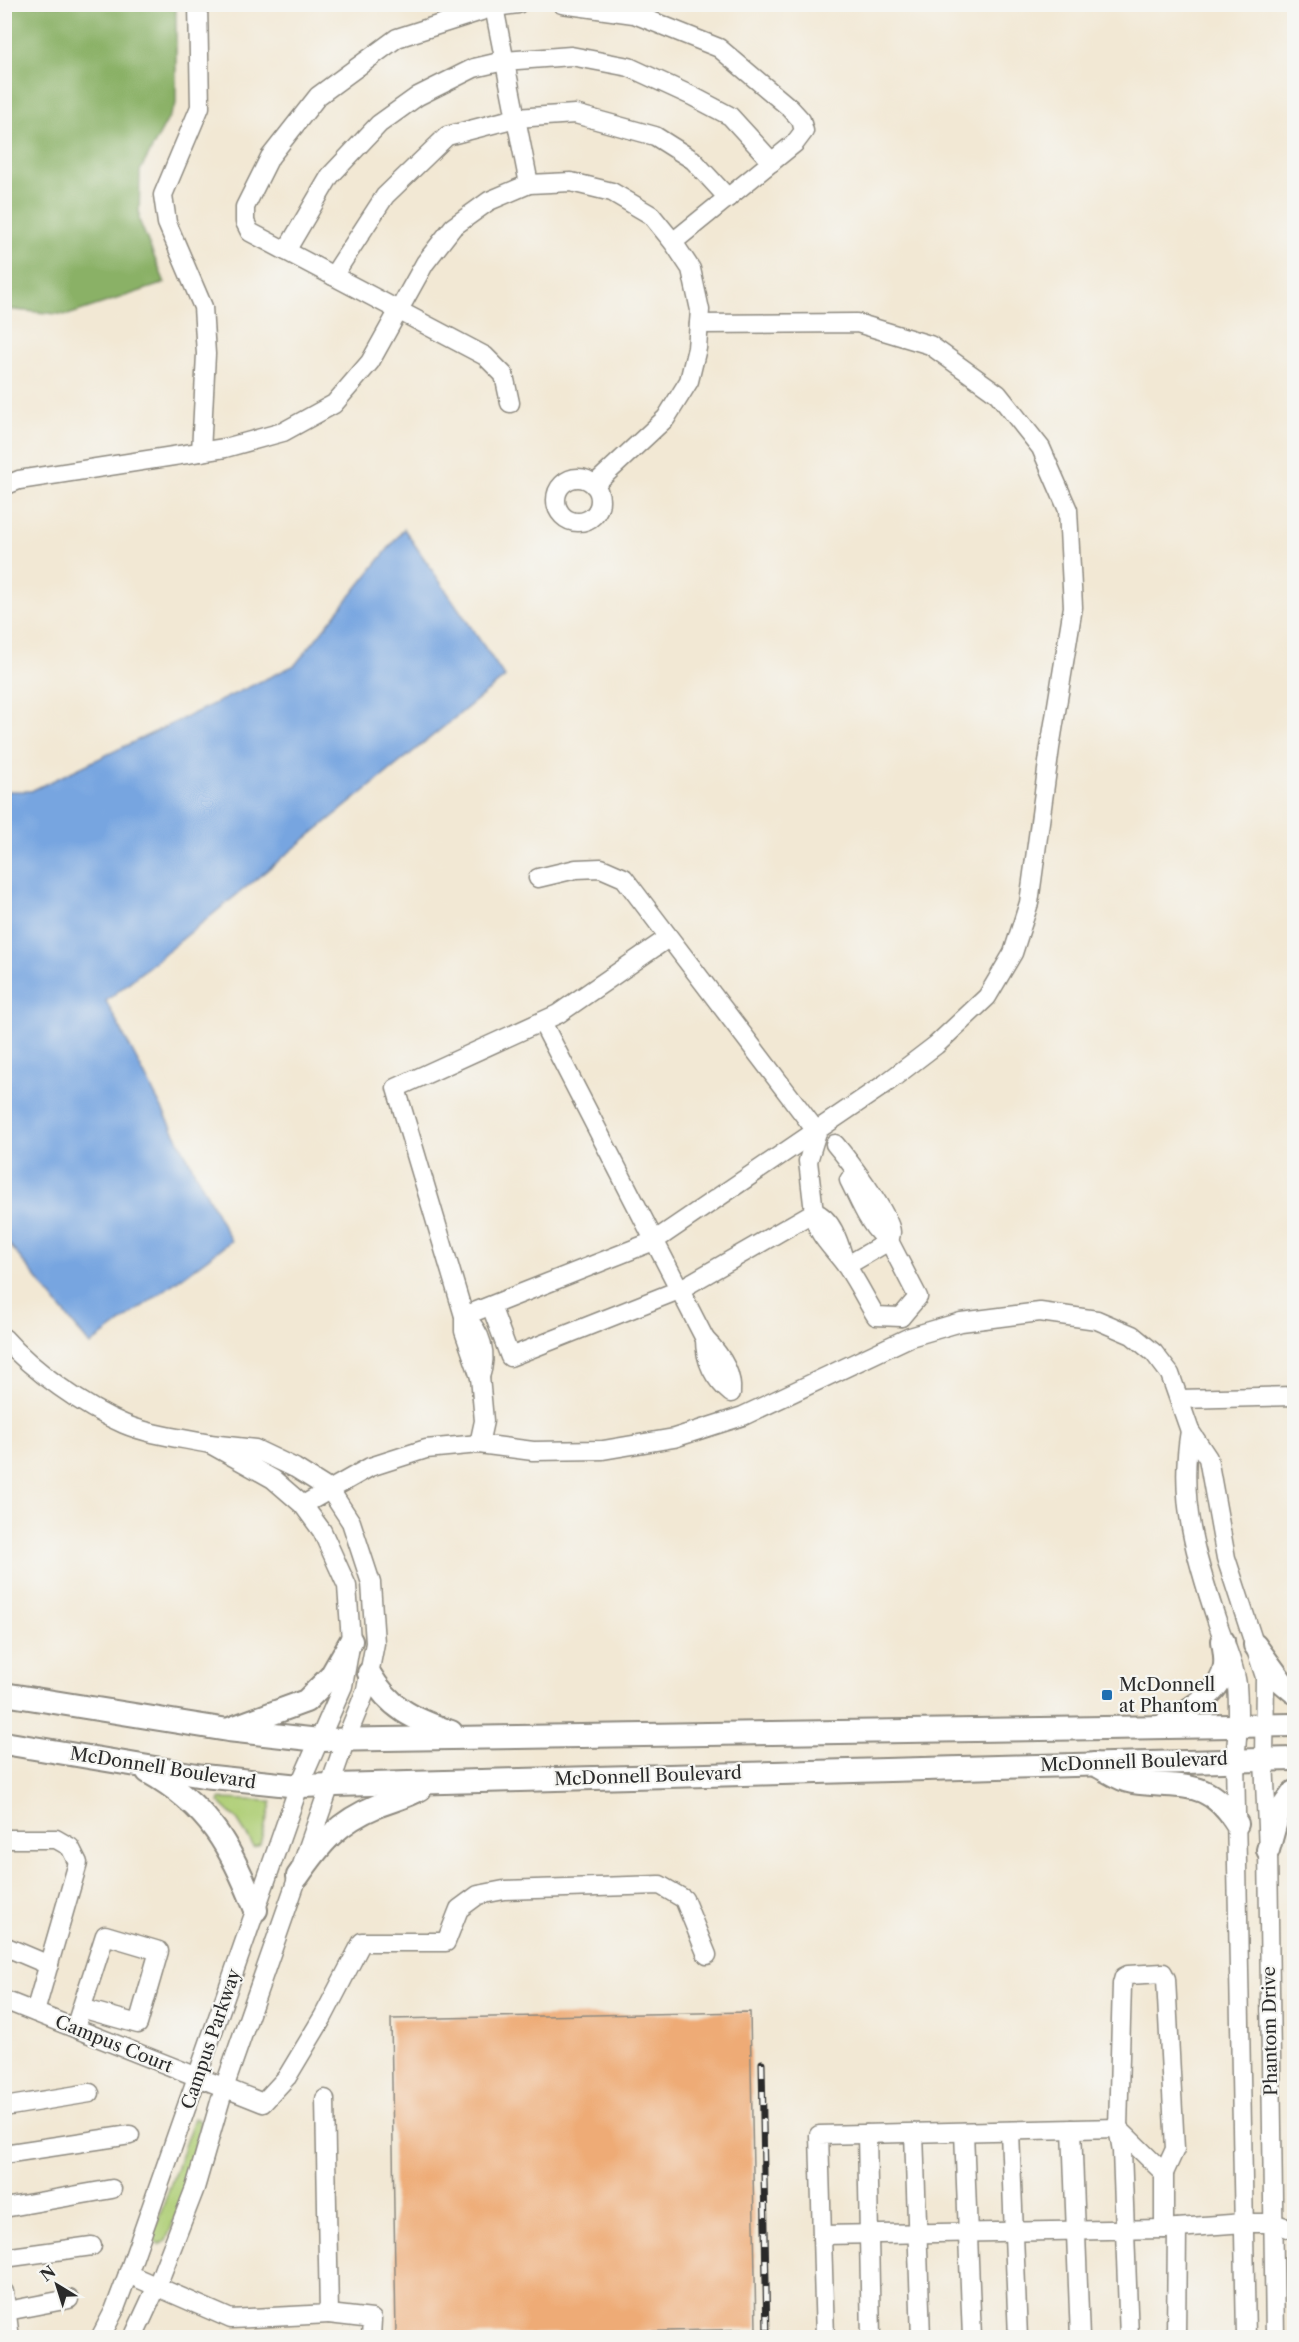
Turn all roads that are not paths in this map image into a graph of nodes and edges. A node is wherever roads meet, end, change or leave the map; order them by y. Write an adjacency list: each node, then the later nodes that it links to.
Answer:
1 (198, 4): 16 (street)
2 (518, 4): 4 (street)
3 (562, 4): 7 (street)
4 (494, 7): 5 (street); 11 (street)
5 (504, 61): 6 (street); 7 (street); 11 (street)
6 (516, 118): 8 (street); 9 (street); 12 (street)
7 (772, 162): 9 (street)
8 (529, 184): 10 (street); 13 (street)
9 (728, 198): 10 (street)
10 (674, 242): 14 (street)
11 (286, 251): 12 (street)
12 (333, 276): 13 (street)
13 (399, 310): 15 (street); 16 (street)
14 (699, 324): 17 (street); 22 (street)
15 (510, 403)
16 (201, 452): 18 (street)
17 (594, 485)
18 (4, 486)
19 (538, 878): 20 (street)
20 (668, 938): 21 (street); 22 (street)
21 (542, 1022): 24 (street); 29 (street)
22 (817, 1132): 23 (street); 24 (street); 25 (street)
23 (814, 1212): 26 (street); 27 (street)
24 (654, 1241): 27 (street); 28 (street)
25 (889, 1241): 26 (street); 30 (street)
26 (846, 1266): 30 (street)
27 (679, 1290): 28 (street); 35 (street)
28 (491, 1306): 29 (street)
29 (464, 1316): 38 (street)
30 (901, 1317): 31 (street)
31 (910, 1337): 34 (street); 35 (street)
32 (4, 1338): 37 (street)
33 (1294, 1396): 34 (street)
34 (1180, 1400): 36 (street)
35 (743, 1416): 38 (street)
36 (1190, 1431): 42 (street, Phantom Drive); 43 (street, Phantom Drive)
37 (210, 1444): 39 (street); 40 (street, Campus Parkway)
38 (479, 1444): 39 (street)
39 (330, 1490): 40 (street); 44 (street, Campus Parkway)
40 (303, 1505): 41 (street, Campus Parkway)
41 (351, 1641): 51 (main road); 54 (street, Campus Parkway)
42 (1223, 1641): 47 (street, Phantom Drive); 50 (main road)
43 (1255, 1646): 45 (main road); 48 (street, Phantom Drive)
44 (369, 1673): 52 (main road); 53 (street, Campus Parkway)
45 (1294, 1692)
46 (4, 1694): 51 (main road, McDonnell Boulevard)
47 (1238, 1725): 48 (main road, McDonnell Boulevard); 50 (main road, McDonnell Boulevard); 56 (street, Phantom Drive)
48 (1266, 1725): 49 (main road, McDonnell Boulevard); 57 (street, Phantom Drive)
49 (1294, 1725)
50 (1162, 1726): 52 (main road, McDonnell Boulevard)
51 (228, 1730): 54 (main road, McDonnell Boulevard)
52 (464, 1737): 53 (main road, McDonnell Boulevard)
53 (346, 1739): 54 (main road, McDonnell Boulevard); 63 (street, Campus Parkway)
54 (319, 1740): 62 (street, Campus Parkway)
55 (4, 1743): 60 (main road, McDonnell Boulevard)
56 (1235, 1759): 57 (main road, McDonnell Boulevard); 59 (main road, McDonnell Boulevard); 65 (street, Phantom Drive)
57 (1264, 1759): 58 (main road, McDonnell Boulevard); 67 (street, Phantom Drive)
58 (1294, 1759)
59 (1093, 1763): 61 (main road, McDonnell Boulevard); 65 (main road)
60 (133, 1764): 62 (main road, McDonnell Boulevard); 69 (main road)
61 (432, 1782): 63 (main road, McDonnell Boulevard); 68 (main road)
62 (299, 1786): 63 (main road, McDonnell Boulevard); 69 (street, Campus Parkway)
63 (330, 1786): 68 (street, Campus Parkway)
64 (1294, 1792): 67 (main road)
65 (1237, 1824): 93 (street, Phantom Drive)
66 (4, 1839): 72 (street)
67 (1268, 1850): 94 (street, Phantom Drive)
68 (298, 1876): 78 (street, Campus Parkway)
69 (256, 1910): 77 (street, Campus Parkway)
70 (4, 1946): 72 (street)
71 (707, 1955): 78 (street, Campus Court)
72 (49, 1965): 75 (street)
73 (4, 2000): 75 (street, Campus Court)
74 (81, 2008): 74 (street); 76 (street)
75 (35, 2013): 76 (street, Campus Court)
76 (75, 2028): 77 (street, Campus Court)
77 (198, 2077): 78 (street, Campus Court); 106 (street, Campus Parkway)
78 (224, 2088): 107 (street, Campus Parkway)
79 (90, 2093): 81 (street)
80 (325, 2099): 111 (street)
81 (4, 2107)
82 (1118, 2128): 83 (street); 90 (street); 90 (street); 96 (street)
83 (1072, 2129): 84 (street); 98 (street)
84 (1010, 2131): 85 (street); 99 (street)
85 (964, 2132): 86 (street); 100 (street)
86 (914, 2133): 87 (street); 101 (street)
87 (867, 2134): 102 (street); 103 (street)
88 (130, 2135): 89 (street)
89 (4, 2154)
90 (1164, 2173): 95 (street)
91 (112, 2190): 92 (street)
92 (4, 2208)
93 (1244, 2223): 94 (street); 95 (street); 124 (street, Phantom Drive)
94 (1273, 2223): 97 (street); 125 (street, Phantom Drive)
95 (1170, 2229): 96 (street); 123 (street)
96 (1126, 2230): 98 (street); 122 (street)
97 (1294, 2230)
98 (1077, 2231): 99 (street); 121 (street)
99 (1014, 2232): 100 (street); 120 (street)
100 (969, 2233): 101 (street); 119 (street)
101 (918, 2234): 103 (street); 118 (street)
102 (822, 2235): 103 (street); 116 (street)
103 (870, 2235): 117 (street)
104 (92, 2246): 105 (street)
105 (4, 2258)
106 (128, 2274): 107 (street); 113 (street, Campus Parkway)
107 (157, 2286): 111 (street); 114 (street, Campus Parkway)
108 (4, 2292): 110 (street)
109 (69, 2300): 110 (street)
110 (7, 2311): 112 (street)
111 (329, 2314): 115 (street)
112 (10, 2337)
113 (100, 2337)
114 (133, 2337)
115 (371, 2337)
116 (825, 2337)
117 (872, 2337)
118 (921, 2337)
119 (972, 2337)
120 (1018, 2337)
121 (1080, 2337)
122 (1129, 2337)
123 (1176, 2337)
124 (1246, 2337)
125 (1275, 2337)

